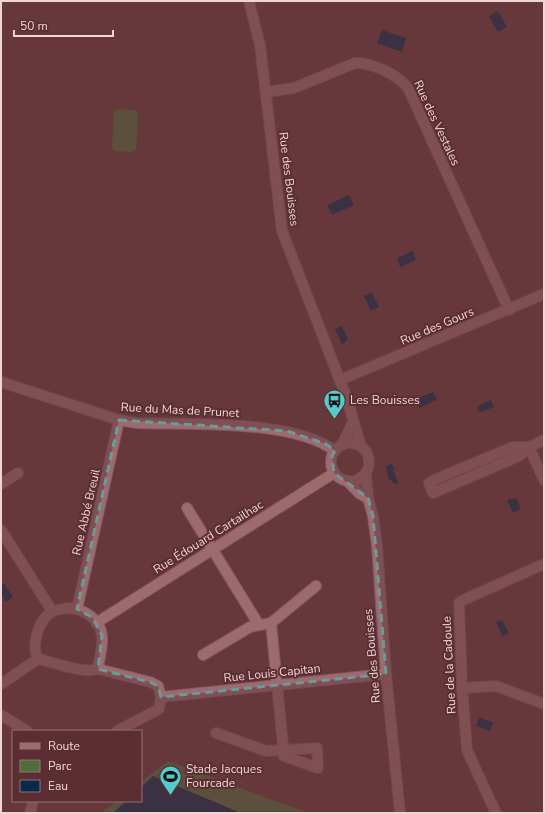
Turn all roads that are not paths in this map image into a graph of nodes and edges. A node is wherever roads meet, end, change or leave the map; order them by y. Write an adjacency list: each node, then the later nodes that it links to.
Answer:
1 (249, 1): 2 (street, Rue des Bouisses)
2 (266, 92): 4 (street, Rue des Vestales); 5 (street, Rue des Bouisses)
3 (544, 294): 4 (street, Rue des Gours)
4 (509, 310): 5 (street, Rue des Gours)
5 (340, 380): 8 (street, Rue des Bouisses)
6 (1, 382): 7 (street, Rue du Mas de Prunet)
7 (120, 420): 12 (street, Rue du Mas de Prunet); 25 (street, Rue Abbé Breuil)
8 (353, 422): 10 (street, Rue des Bouisses); 12 (street)
9 (544, 440): 11 (street)
10 (361, 446): 12 (street); 15 (street)
11 (529, 447): 11 (street); 16 (street)
12 (339, 448): 14 (street)
13 (18, 473): 18 (street)
14 (334, 473): 17 (street); 22 (street, Rue Édouard Cartailhac)
15 (366, 474): 17 (street); 19 (street, Rue des Bouisses)
16 (544, 480)
17 (347, 481): 19 (street)
18 (1, 484)
19 (368, 498): 33 (street, Rue des Bouisses)
20 (187, 508): 22 (street)
21 (1, 530): 26 (street)
22 (213, 549): 27 (street, Rue Édouard Cartailhac); 29 (street)
23 (544, 564): 36 (street, Rue de la Cadoule)
24 (316, 586): 28 (street)
25 (77, 609): 26 (street); 27 (street)
26 (52, 611): 31 (street)
27 (96, 623): 32 (street)
28 (271, 623): 29 (street); 35 (street)
29 (259, 625): 30 (street)
30 (203, 656)
31 (38, 659): 32 (street); 34 (street)
32 (98, 669): 37 (street)
33 (386, 674): 35 (street, Rue Louis Capitan); 45 (street, Rue des Bouisses)
34 (1, 684)
35 (278, 685): 37 (street, Rue Louis Capitan); 42 (street)
36 (462, 688): 38 (street); 46 (street, Rue de la Cadoule)
37 (161, 697): 41 (street)
38 (544, 704)
39 (1, 715): 40 (street)
40 (25, 730)
41 (119, 730)
42 (216, 734)
43 (33, 802): 44 (street)
44 (30, 813)
45 (400, 813)
46 (496, 813)

